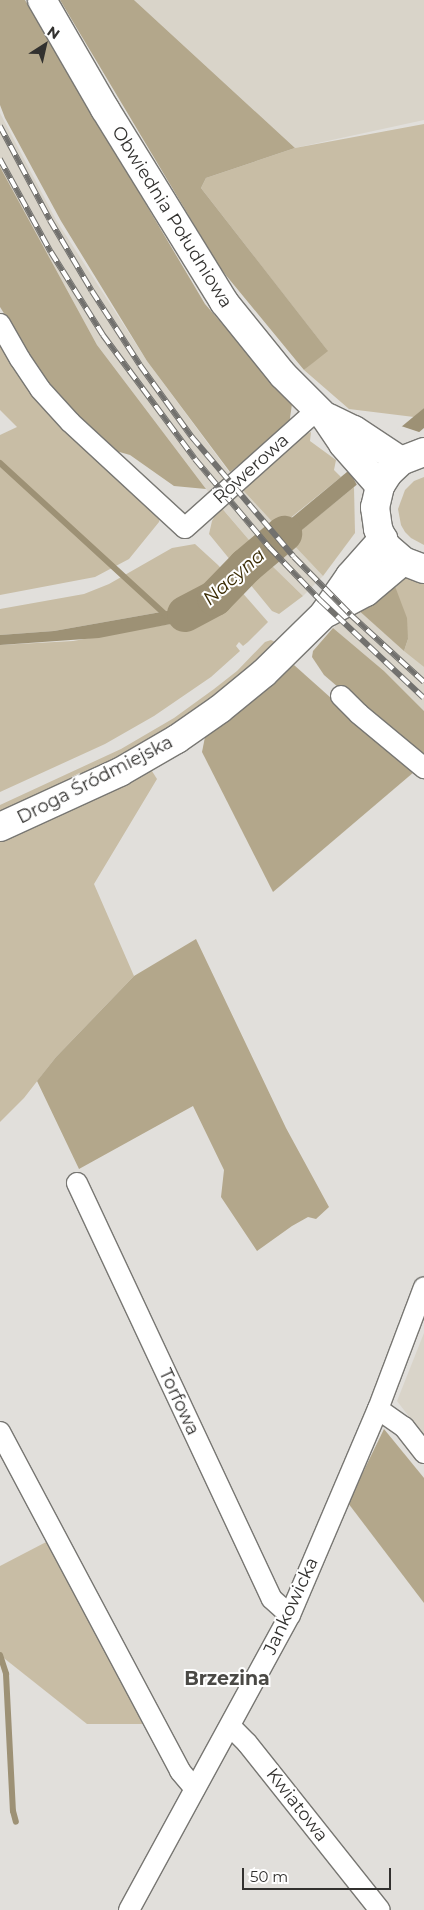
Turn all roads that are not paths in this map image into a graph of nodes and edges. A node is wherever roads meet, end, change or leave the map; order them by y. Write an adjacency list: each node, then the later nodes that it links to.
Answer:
1 (42, 0): 3 (main road, Obwiednia Południowa)
2 (0, 324): 3 (street, Rowerowa)
3 (321, 413): 4 (main road, Obwiednia Południowa)
4 (349, 437): 5 (main road, Obwiednia Południowa); 6 (main road, Obwiednia Południowa)
5 (413, 457): 6 (main road)
6 (380, 486): 7 (main road)
7 (383, 539): 8 (main road); 9 (main road, Droga Śródmiejska)
8 (413, 565): 9 (main road, Droga Śródmiejska)
9 (324, 614): 12 (main road, Droga Śródmiejska)
10 (341, 696): 11 (street)
11 (424, 768)
12 (0, 827)
13 (77, 1183): 18 (street, Torfowa)
14 (424, 1287): 15 (street, Jankowicka)
15 (378, 1409): 17 (street); 18 (street, Jankowicka)
16 (0, 1432): 20 (street)
17 (424, 1453)
18 (290, 1615): 19 (street, Jankowicka)
19 (230, 1726): 20 (street, Jankowicka); 22 (street, Kwiatowa)
20 (195, 1789): 21 (street, Jankowicka)
21 (129, 1910)
22 (380, 1910)

